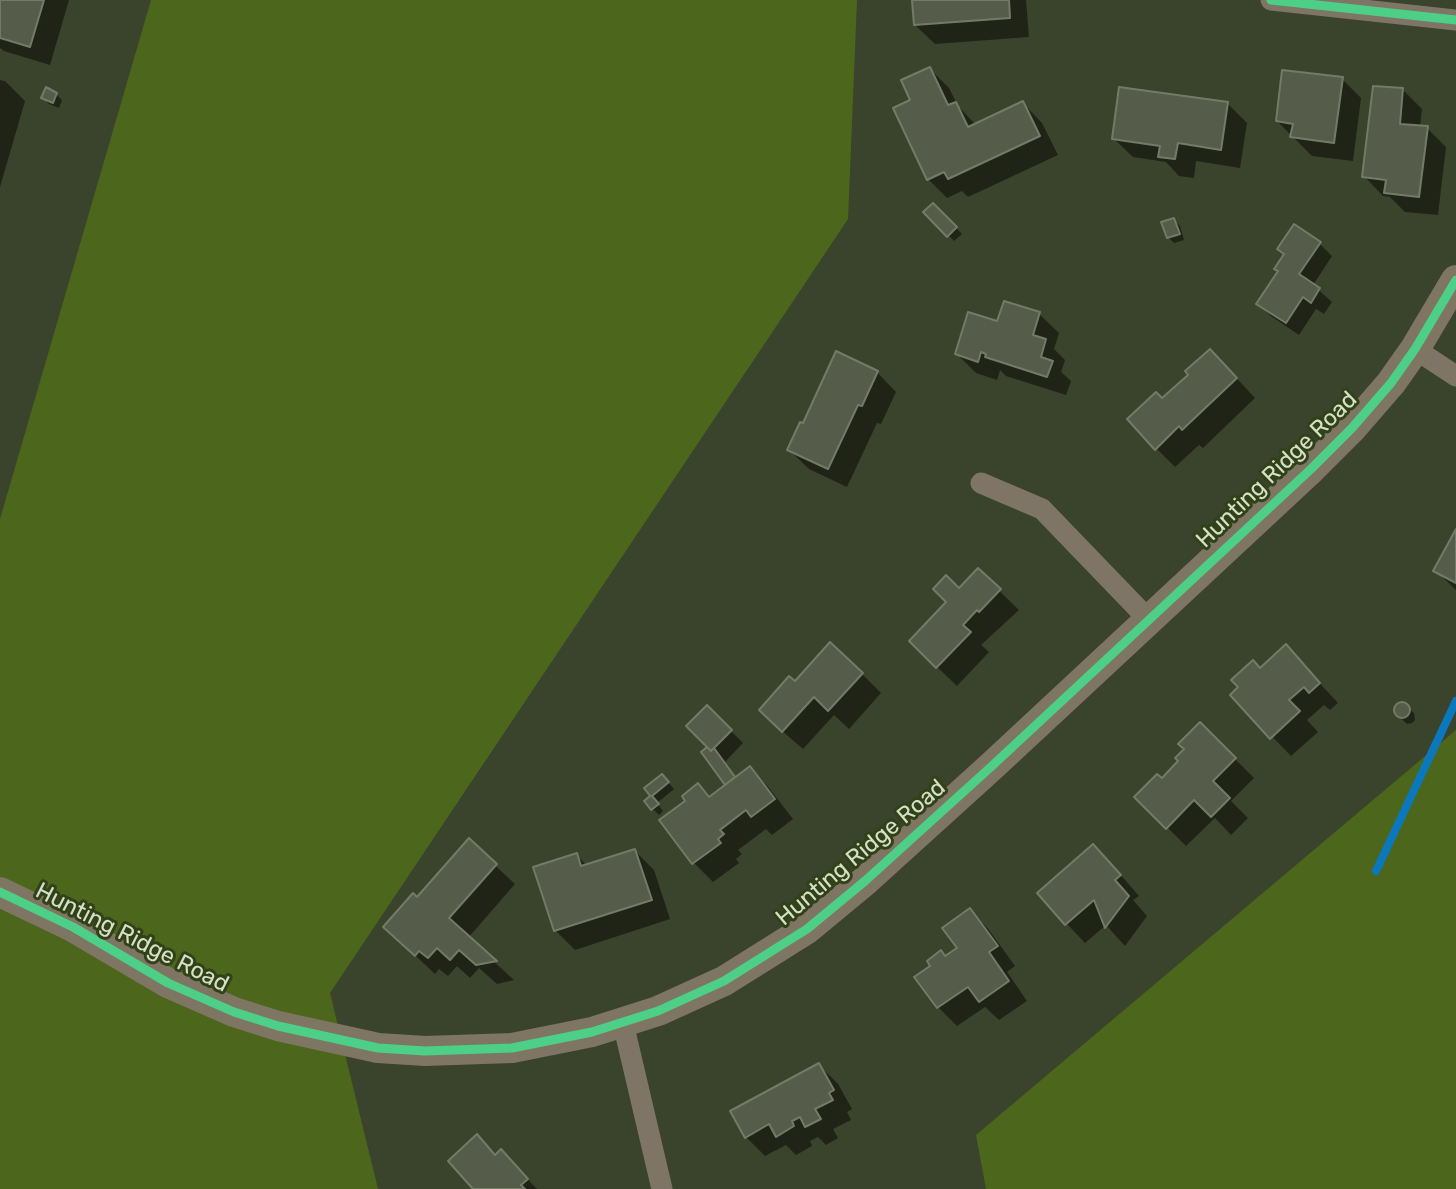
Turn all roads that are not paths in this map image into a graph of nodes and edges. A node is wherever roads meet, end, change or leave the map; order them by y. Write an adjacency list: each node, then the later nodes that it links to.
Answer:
1 (1271, 0): 2 (street)
2 (1456, 20)
3 (1456, 279): 4 (street, Hunting Ridge Road)
4 (1415, 349): 5 (street); 7 (street, Hunting Ridge Road)
5 (1456, 376)
6 (981, 483): 7 (street)
7 (1149, 620): 9 (street, Hunting Ridge Road)
8 (0, 892): 9 (street, Hunting Ridge Road)
9 (623, 1023): 10 (street)
10 (662, 1189)

